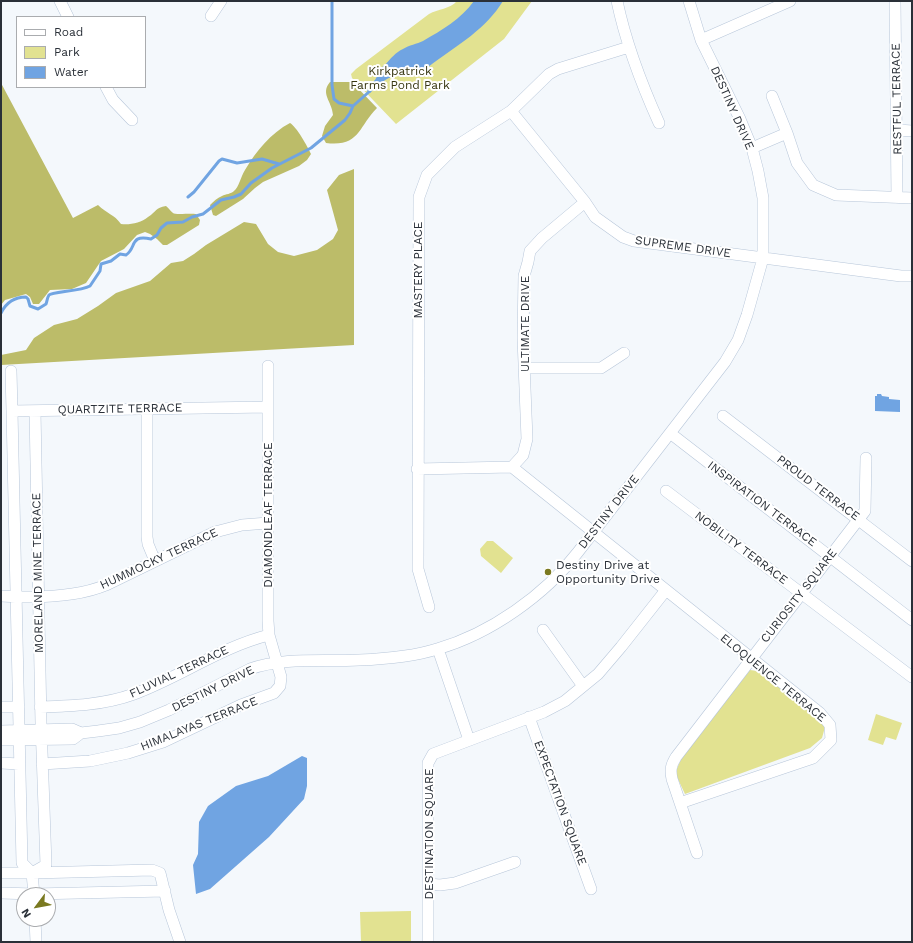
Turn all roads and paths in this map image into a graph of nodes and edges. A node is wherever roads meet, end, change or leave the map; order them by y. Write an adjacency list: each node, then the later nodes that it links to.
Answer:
1 (60, 1): 7 (street)
2 (221, 1): 8 (street)
3 (617, 1): 10 (street)
4 (689, 1): 9 (street, DESTINY DRIVE)
5 (790, 1): 9 (street)
6 (895, 1): 16 (street, RESTFUL TERRACE)
7 (68, 16)
8 (211, 16)
9 (701, 40): 19 (street, DESTINY DRIVE)
10 (629, 47): 13 (street, MASTERY PLACE); 15 (street)
11 (107, 88): 14 (street)
12 (772, 96): 18 (street)
13 (511, 111): 22 (street, SUPREME DRIVE); 37 (street, MASTERY PLACE)
14 (132, 120)
15 (659, 123)
16 (898, 130): 17 (street); 20 (street, RESTFUL TERRACE)
17 (912, 131)
18 (787, 133): 19 (street); 20 (street)
19 (752, 148): 23 (street, DESTINY DRIVE)
20 (897, 198): 21 (street)
21 (912, 198)
22 (586, 202): 23 (street, SUPREME DRIVE); 27 (street, ULTIMATE DRIVE)
23 (762, 258): 24 (street, SUPREME DRIVE); 34 (street, DESTINY DRIVE)
24 (912, 276)
25 (624, 353): 27 (street)
26 (268, 366): 29 (street, DIAMONDLEAF TERRACE)
27 (524, 368): 36 (street, ULTIMATE DRIVE)
28 (11, 371): 31 (street)
29 (268, 407): 30 (street, QUARTZITE TERRACE); 40 (street, DIAMONDLEAF TERRACE)
30 (147, 409): 32 (street, QUARTZITE TERRACE); 43 (street)
31 (12, 411): 32 (street, QUARTZITE TERRACE); 48 (street, MORELAND MINE TERRACE)
32 (35, 411): 49 (street, MORELAND MINE TERRACE)
33 (722, 416): 39 (street, PROUD TERRACE)
34 (670, 433): 41 (street, DESTINY DRIVE); 42 (street, INSPIRATION TERRACE)
35 (866, 458): 39 (street, CURIOSITY SQUARE)
36 (512, 468): 37 (street); 41 (street, ELOQUENCE TERRACE)
37 (417, 469): 50 (street, MASTERY PLACE)
38 (666, 491): 46 (street, NOBILITY TERRACE)
39 (858, 519): 42 (street, CURIOSITY SQUARE); 44 (street, PROUD TERRACE)
40 (268, 523): 43 (street, HUMMOCKY TERRACE); 53 (street, DIAMONDLEAF TERRACE)
41 (593, 533): 45 (street, ELOQUENCE TERRACE); 54 (street, DESTINY DRIVE)
42 (830, 556): 46 (street, CURIOSITY SQUARE); 51 (street, INSPIRATION TERRACE)
43 (155, 561): 49 (street, HUMMOCKY TERRACE)
44 (912, 561)
45 (666, 590): 55 (street, ELOQUENCE TERRACE); 58 (street, DESTINATION SQUARE)
46 (802, 593): 55 (street, CURIOSITY SQUARE); 57 (street, NOBILITY TERRACE)
47 (1, 596): 48 (street, HUMMOCKY TERRACE)
48 (16, 596): 49 (street, HUMMOCKY TERRACE); 60 (street, MORELAND MINE TERRACE)
49 (38, 596): 61 (street, MORELAND MINE TERRACE)
50 (429, 608)
51 (912, 620)
52 (543, 630): 58 (street)
53 (269, 635): 56 (street, DIAMONDLEAF TERRACE); 61 (street, FLUVIAL TERRACE)
54 (438, 649): 56 (street, DESTINY DRIVE); 67 (street)
55 (751, 658): 71 (street, CURIOSITY SQUARE); 71 (street, ELOQUENCE TERRACE)
56 (278, 662): 65 (street, DESTINY DRIVE); 70 (street, HIMALAYAS TERRACE)
57 (912, 677)
58 (583, 686): 62 (street, DESTINATION SQUARE)
59 (1, 707): 60 (street)
60 (19, 707): 64 (street, MORELAND MINE TERRACE)
61 (40, 707): 65 (street, MORELAND MINE TERRACE)
62 (529, 717): 67 (street, DESTINATION SQUARE); 78 (street, EXPECTATION SQUARE)
63 (1, 731): 64 (street, DESTINY DRIVE)
64 (20, 735): 65 (street, DESTINY DRIVE); 66 (street, DESTINY DRIVE); 69 (street, MORELAND MINE TERRACE)
65 (42, 735): 70 (street, MORELAND MINE TERRACE)
66 (1, 740)
67 (469, 740): 76 (street, DESTINATION SQUARE)
68 (1, 764): 69 (street)
69 (20, 764): 75 (street, MORELAND MINE TERRACE)
70 (42, 764): 75 (street, MORELAND MINE TERRACE)
71 (680, 803): 72 (street, CURIOSITY SQUARE)
72 (697, 853)
73 (515, 862): 76 (street)
74 (1, 872): 75 (street)
75 (32, 873): 77 (street); 79 (street)
76 (428, 884): 86 (street, DESTINATION SQUARE)
77 (33, 887)
78 (591, 889)
79 (165, 891): 82 (street); 85 (street)
80 (1, 893): 81 (street)
81 (16, 893)
82 (56, 893)
83 (35, 927): 84 (street)
84 (36, 942)
85 (180, 942)
86 (428, 942)

